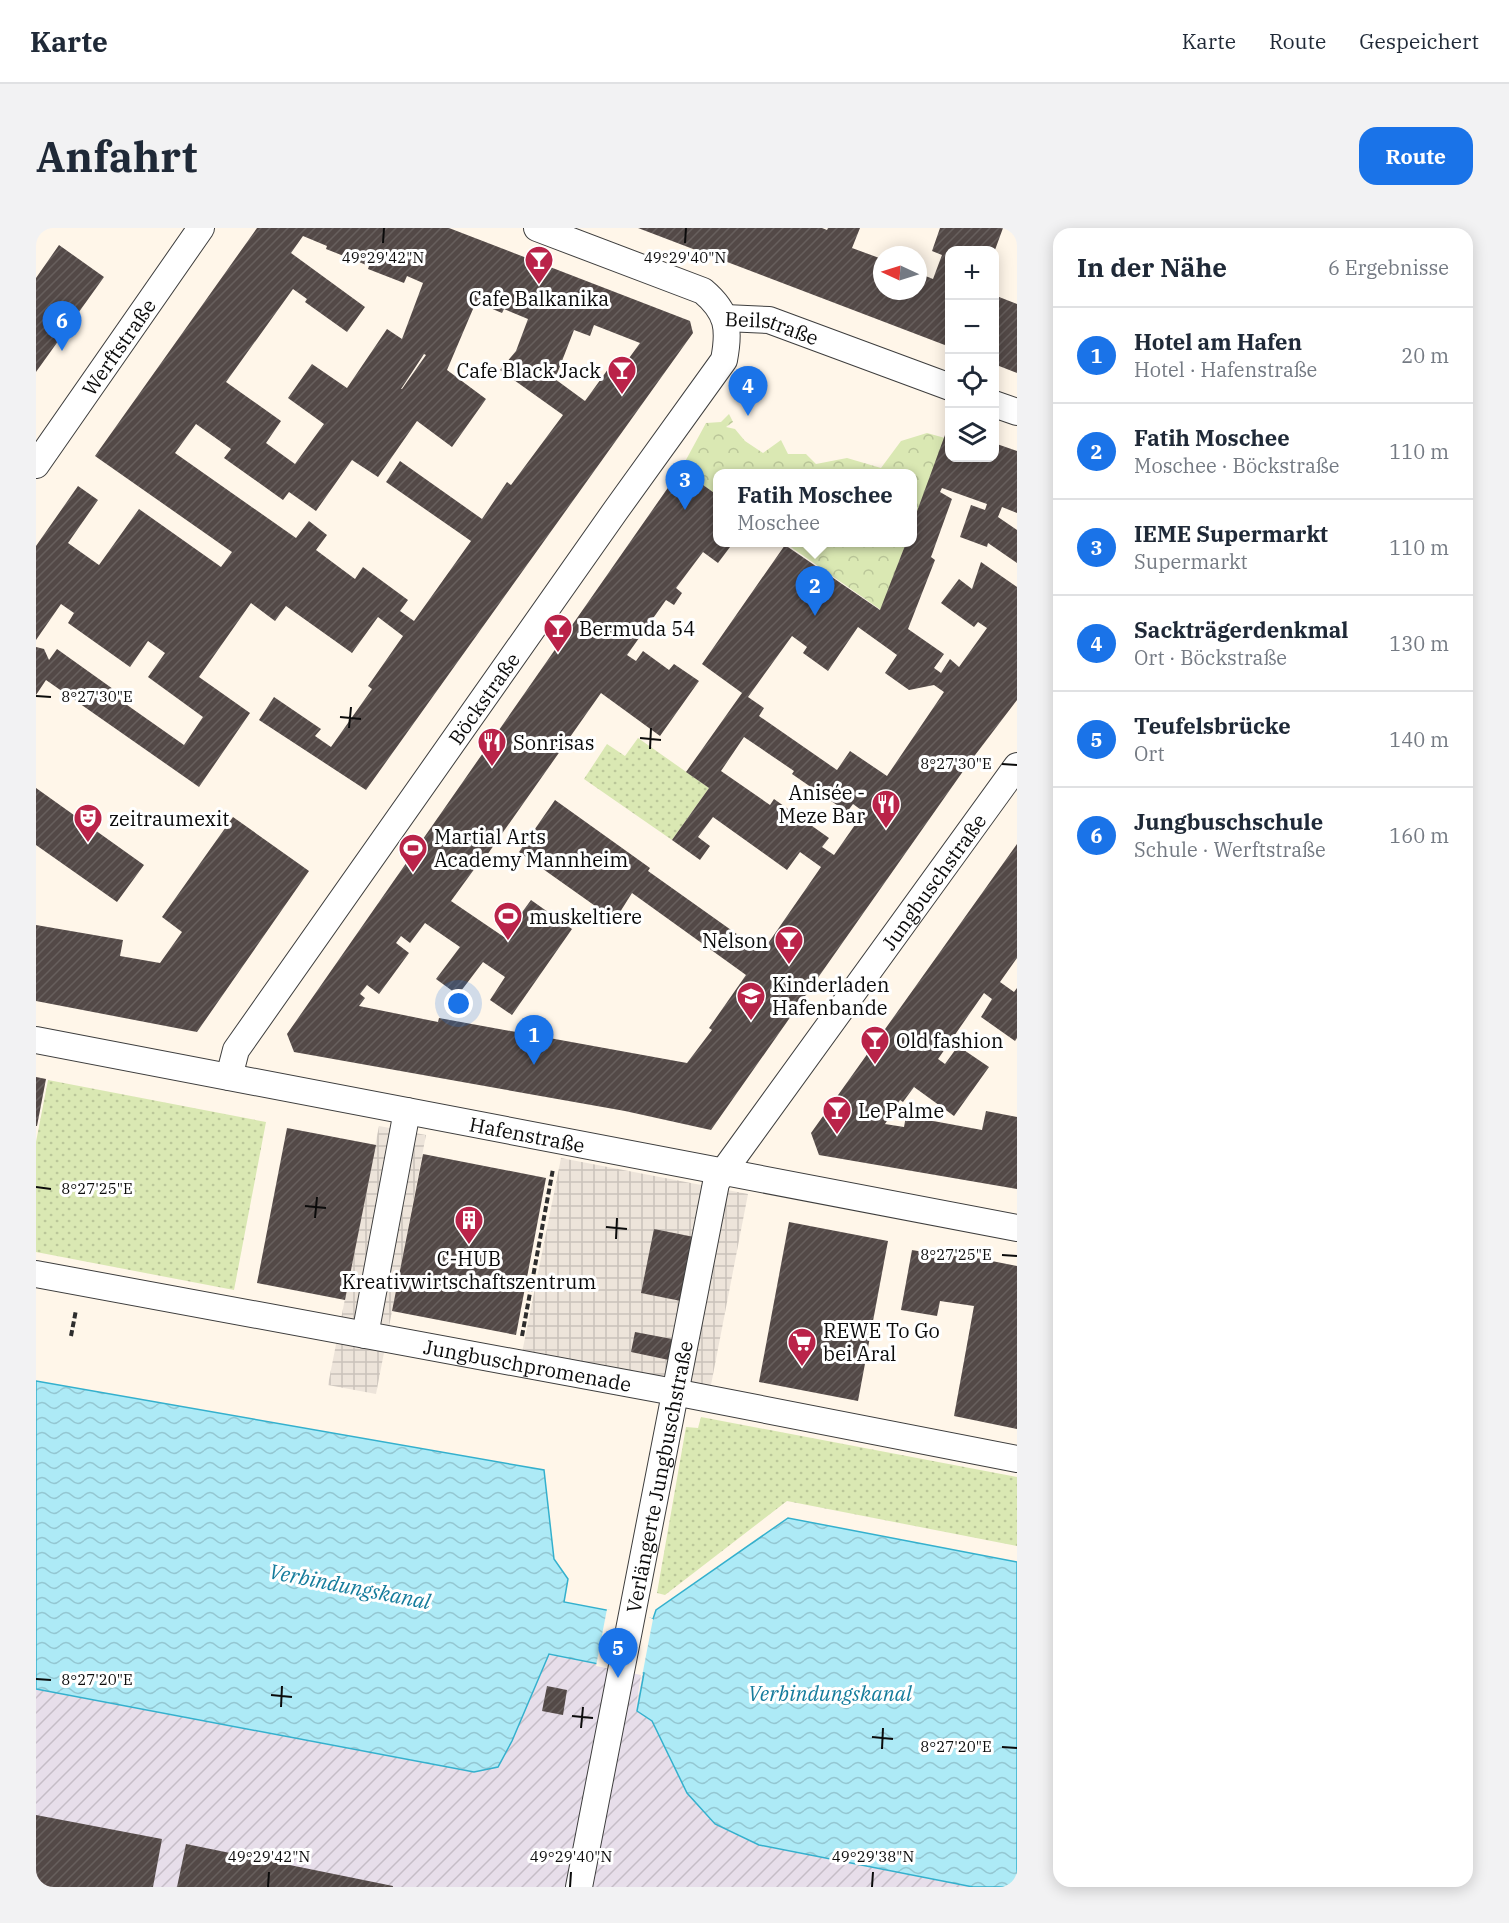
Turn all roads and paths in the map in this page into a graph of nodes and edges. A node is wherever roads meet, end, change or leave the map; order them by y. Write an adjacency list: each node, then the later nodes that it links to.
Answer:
1 (201, 228): 7 (street, Werftstraße)
2 (537, 228): 3 (street, Beilstraße)
3 (725, 318): 4 (street, Beilstraße); 10 (street, Böckstraße)
4 (945, 385)
5 (999, 406): 6 (street)
6 (1017, 412)
7 (36, 465)
8 (1017, 766): 13 (street, Jungbuschstraße)
9 (36, 1040): 10 (street, Hafenstraße)
10 (229, 1077): 11 (street, Hafenstraße)
11 (407, 1111): 12 (street, Hafenstraße); 16 (street)
12 (559, 1140): 13 (street, Hafenstraße); 17 (path)
13 (723, 1172): 14 (street, Hafenstraße); 18 (street, Verlängerte Jungbuschstraße)
14 (1017, 1228)
15 (36, 1274): 16 (street, Jungbuschpromenade)
16 (364, 1335): 17 (street, Jungbuschpromenade)
17 (516, 1363): 18 (street, Jungbuschpromenade)
18 (674, 1392): 19 (street, Jungbuschpromenade); 20 (street, Verlängerte Jungbuschstraße)
19 (1017, 1459)
20 (579, 1887)

